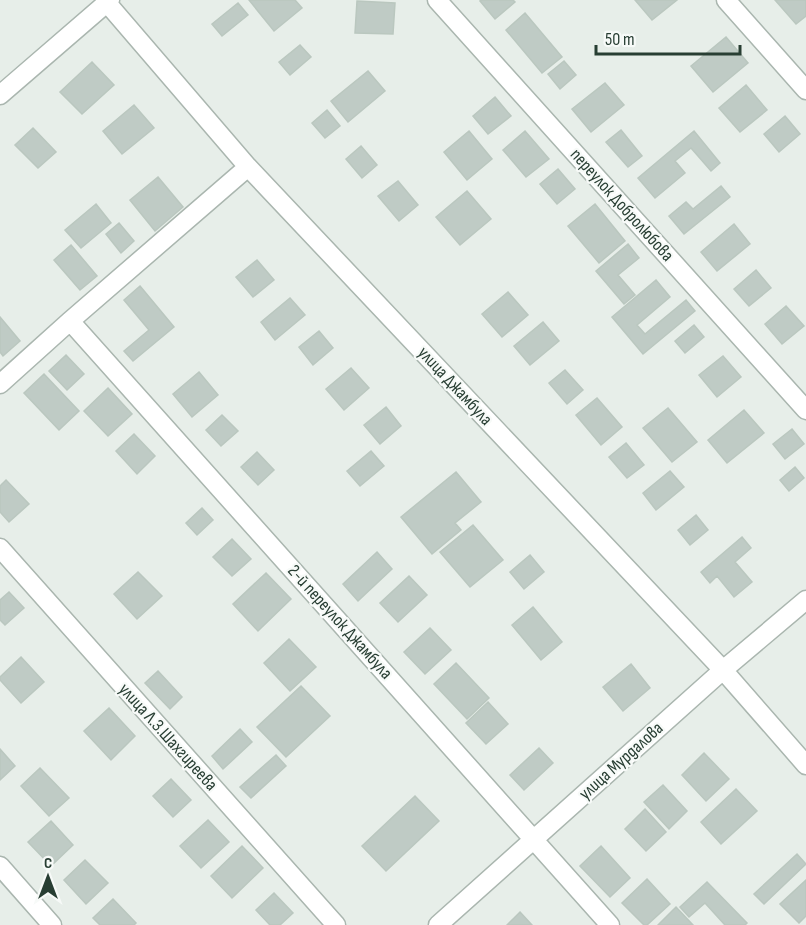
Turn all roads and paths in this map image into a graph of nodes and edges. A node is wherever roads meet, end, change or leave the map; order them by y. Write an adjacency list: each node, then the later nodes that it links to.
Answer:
1 (437, 0): 9 (street, переулок Добролюбова)
2 (726, 0): 4 (street)
3 (108, 1): 5 (street); 6 (street, улица Джамбула)
4 (806, 90)
5 (0, 95)
6 (248, 167): 7 (street); 12 (street, улица Джамбула)
7 (69, 321): 8 (street); 14 (street, 2-й переулок Джамбула)
8 (0, 384)
9 (806, 410)
10 (0, 548): 17 (street, улица Л.З.Шахгиреева)
11 (806, 600): 12 (street, улица Мурдалова)
12 (723, 670): 13 (street, улица Джамбула); 14 (street, улица Мурдалова)
13 (806, 765)
14 (534, 838): 18 (street, улица Мурдалова); 19 (street, 2-й переулок Джамбула)
15 (0, 866): 16 (street)
16 (52, 925)
17 (336, 925)
18 (438, 925)
19 (610, 925)

